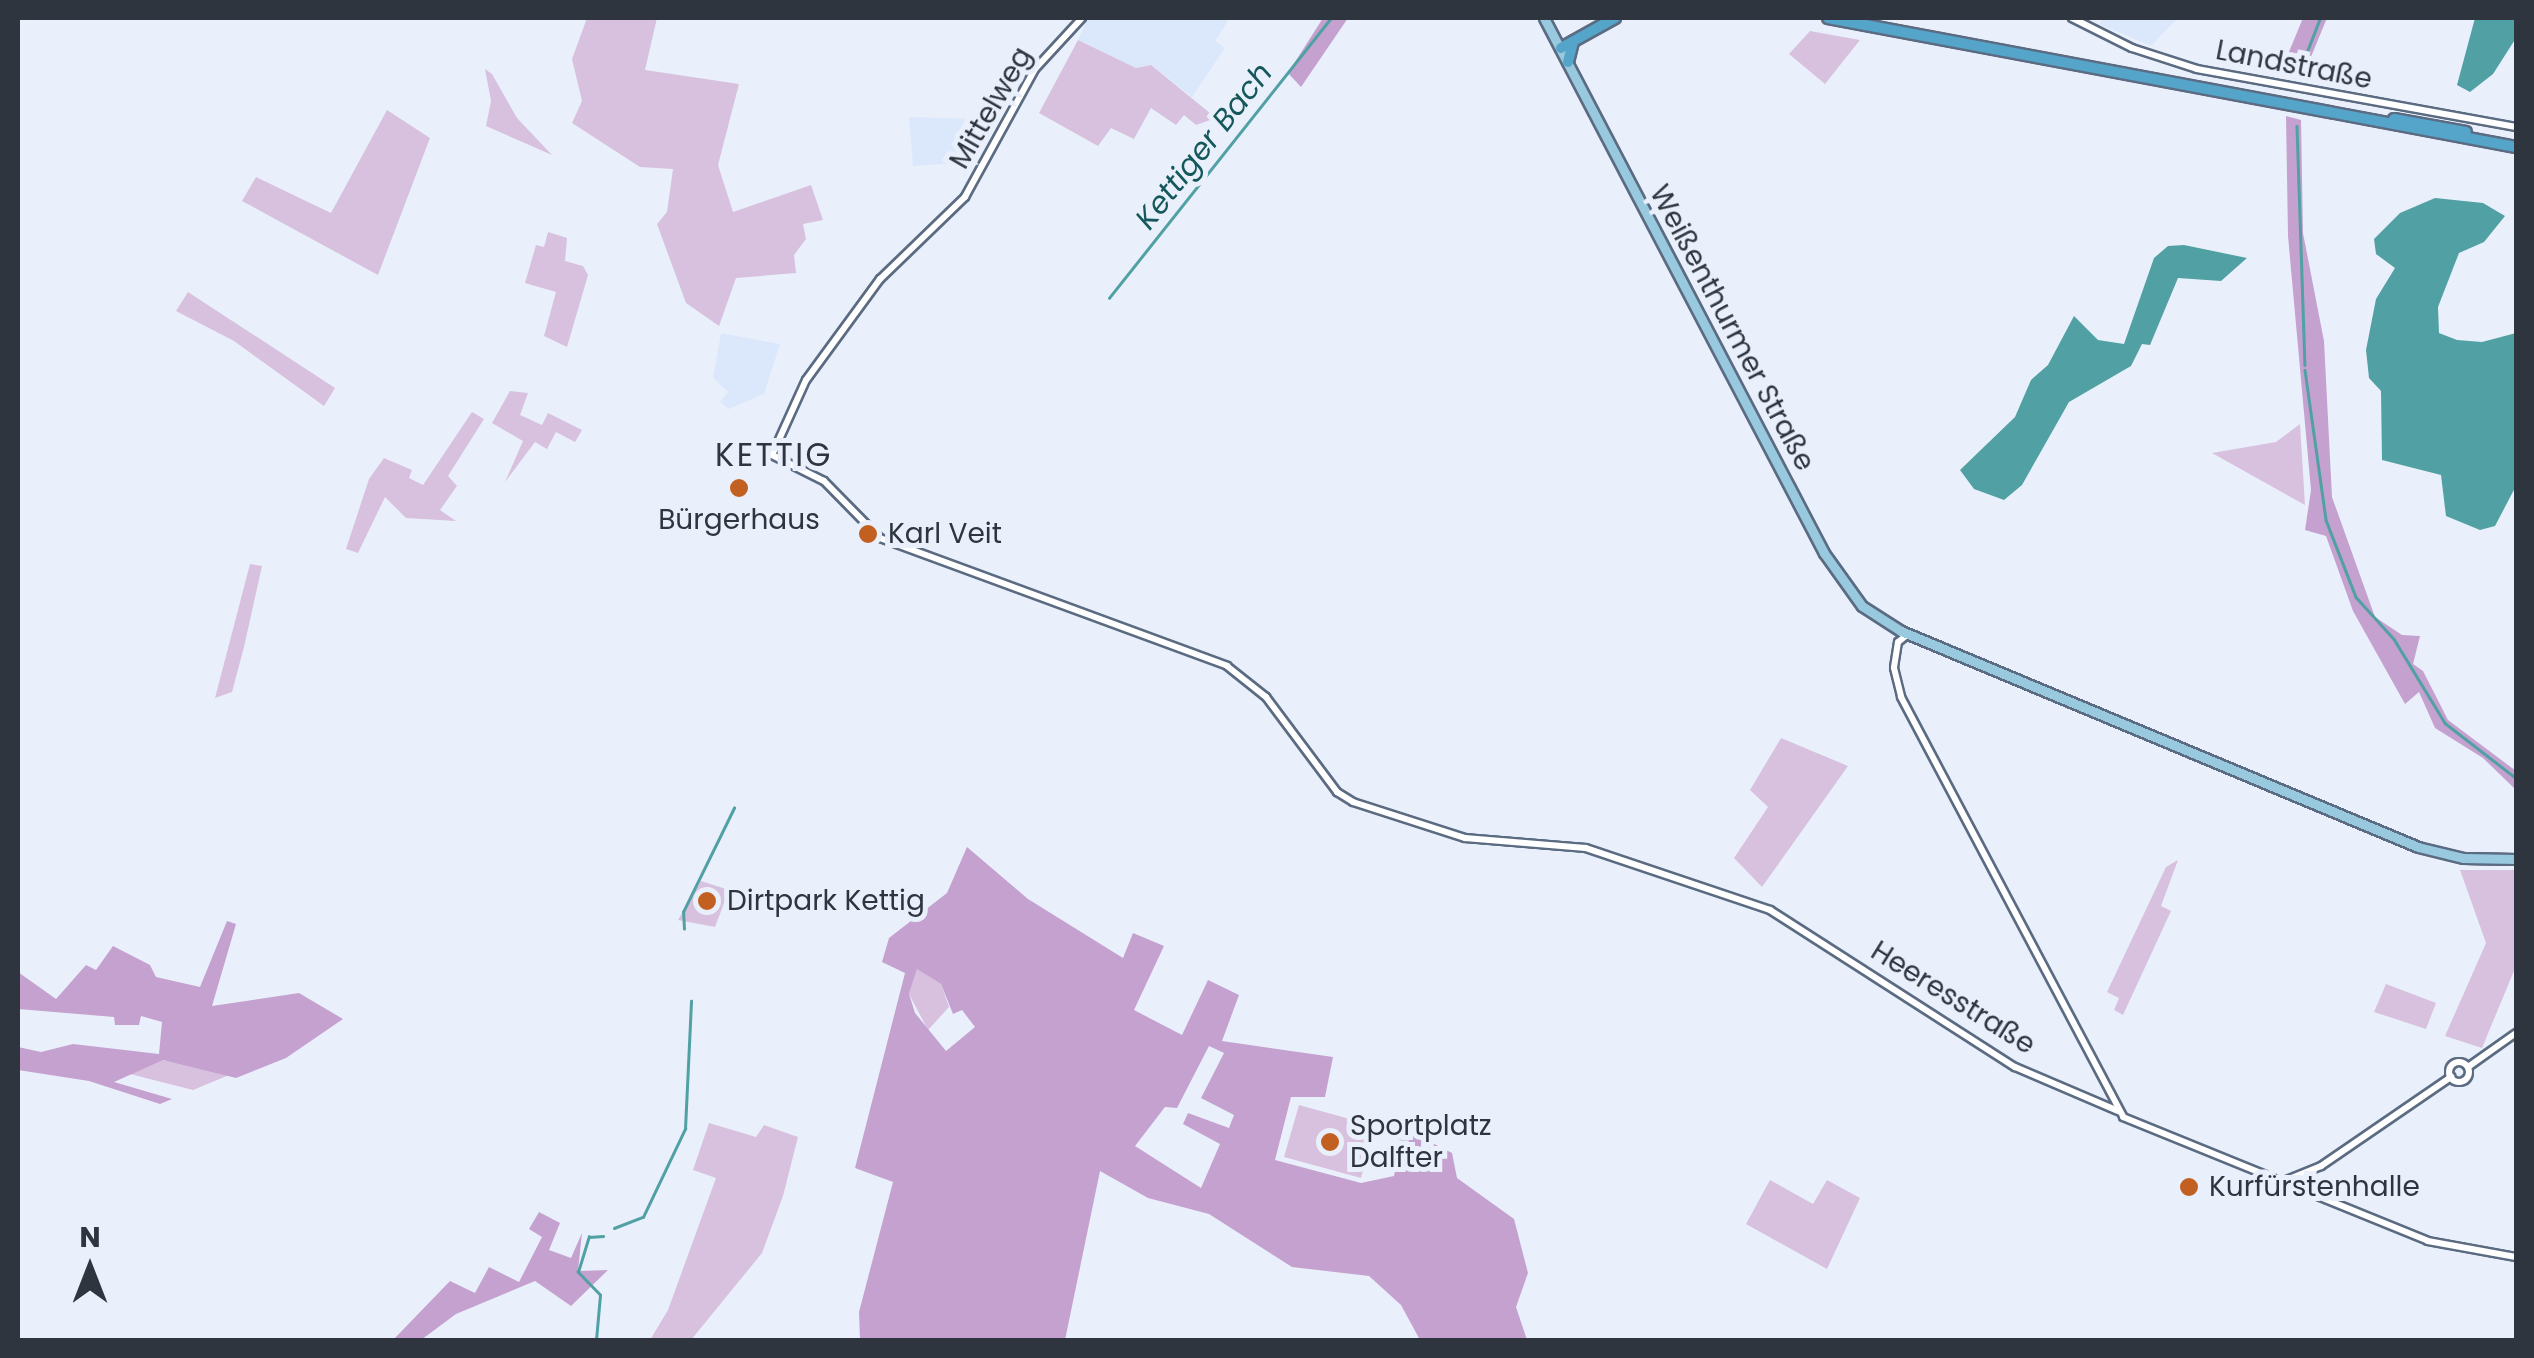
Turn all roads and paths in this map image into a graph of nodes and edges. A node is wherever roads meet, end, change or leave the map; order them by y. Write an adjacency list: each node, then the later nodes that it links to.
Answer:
1 (1082, 18): 12 (street, Mittelweg)
2 (1544, 18): 8 (main road, Weißenthurmer Straße)
3 (1612, 18): 7 (highway); 8 (highway)
4 (1828, 18): 11 (highway)
5 (1866, 18): 11 (highway)
6 (2072, 18): 10 (street, Landstraße)
7 (1574, 41): 8 (highway); 9 (highway)
8 (1559, 45): 9 (main road, Weißenthurmer Straße)
9 (1568, 62): 13 (main road, Weißenthurmer Straße)
10 (2516, 127)
11 (2516, 144)
12 (772, 455): 21 (street, Heeresstraße)
13 (1886, 624): 14 (main road, Weißenthurmer Straße); 15 (street)
14 (1909, 634): 15 (street); 16 (street); 17 (main road, Weißenthurmer Straße)
15 (1897, 646): 16 (street)
16 (1896, 658): 21 (street)
17 (2516, 860)
18 (2516, 1034): 19 (street)
19 (2468, 1066): 20 (street); 20 (street)
20 (2451, 1077): 22 (street)
21 (2118, 1111): 22 (street, Heeresstraße)
22 (2282, 1182): 23 (street, Heeresstraße)
23 (2516, 1257)

